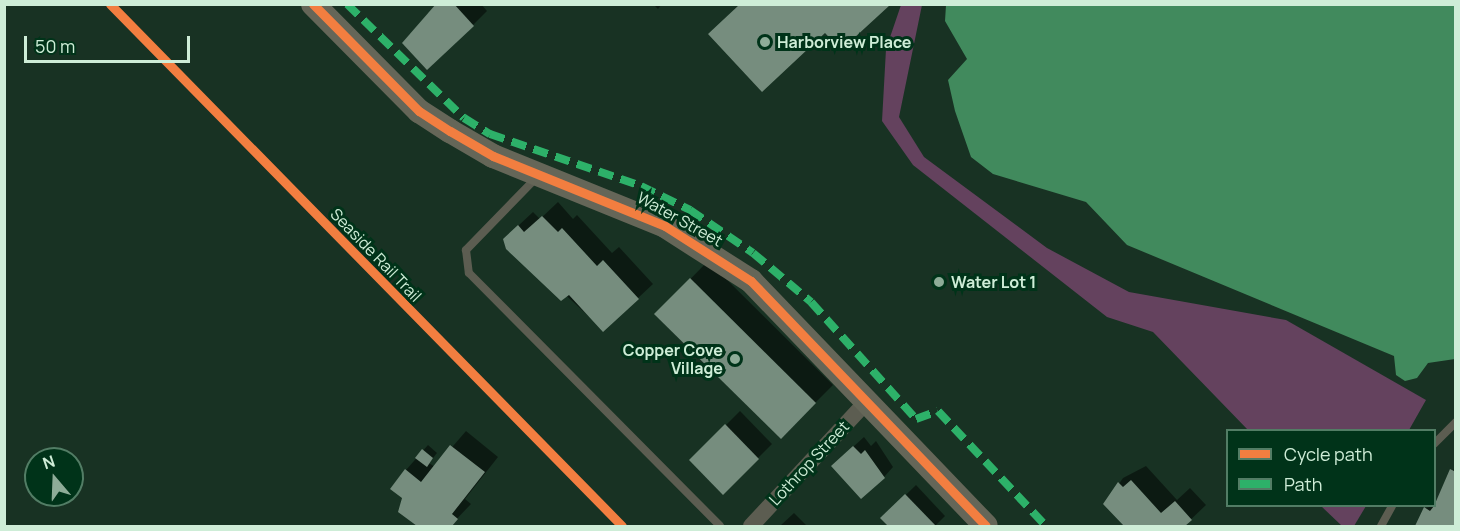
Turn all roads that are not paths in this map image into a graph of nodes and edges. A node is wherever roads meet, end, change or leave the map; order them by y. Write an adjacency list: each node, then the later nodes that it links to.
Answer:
1 (313, 4): 2 (main road, Water Street)
2 (540, 174): 3 (main road, Water Street); 7 (lane)
3 (868, 400): 8 (street, Lothrop Street); 9 (main road, Water Street)
4 (1455, 422): 5 (lane)
5 (1436, 442)
6 (1391, 507): 10 (lane)
7 (720, 526)
8 (751, 526)
9 (986, 526)
10 (1381, 526)

